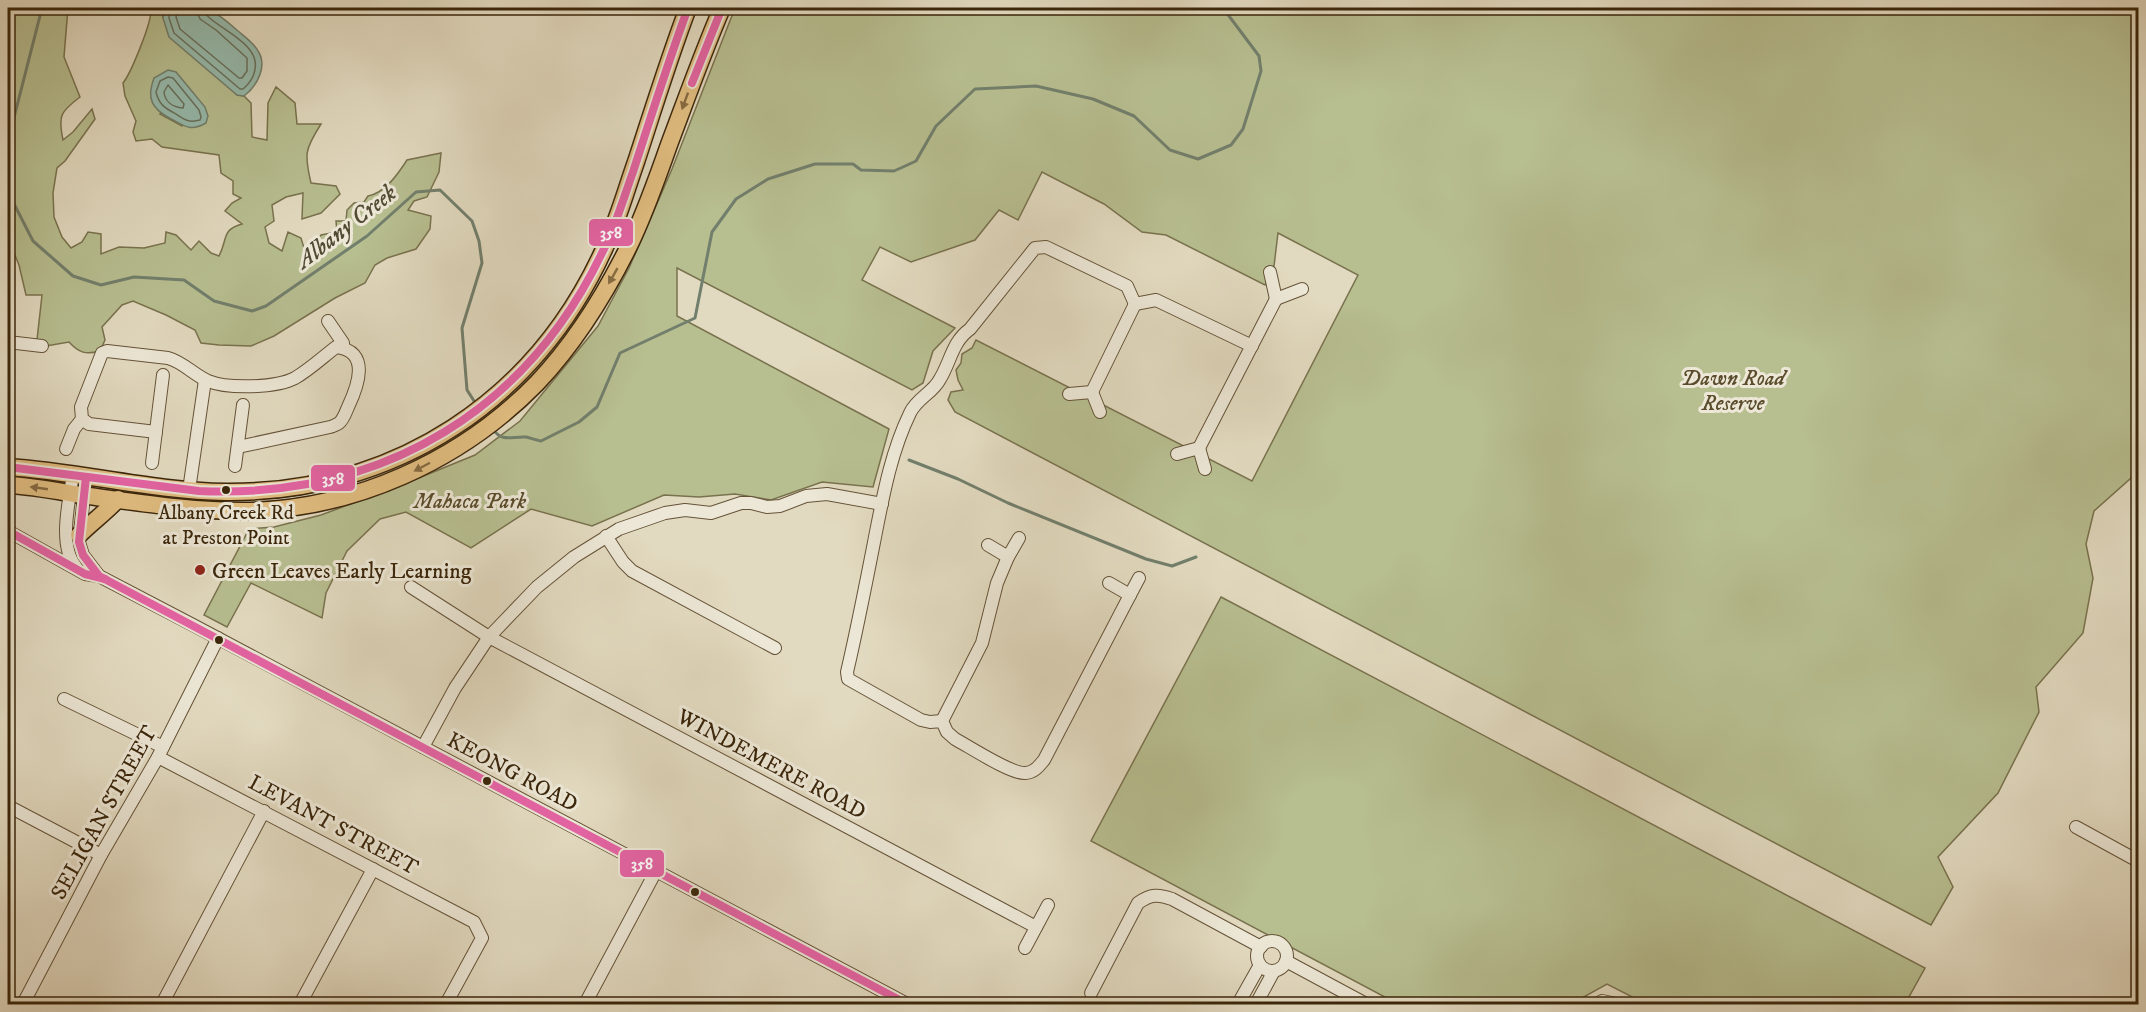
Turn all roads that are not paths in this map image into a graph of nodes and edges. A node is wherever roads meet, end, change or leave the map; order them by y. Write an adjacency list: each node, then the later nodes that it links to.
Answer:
1 (688, 8): 29 (main road)
2 (722, 8): 34 (main road, one-way to 34)
3 (1270, 272): 5 (street)
4 (1302, 290): 5 (street)
5 (1276, 299): 10 (street)
6 (1135, 304): 10 (street); 14 (street); 35 (street)
7 (328, 321): 11 (street)
8 (8, 342): 9 (street)
9 (42, 346)
10 (1252, 346): 21 (street)
11 (343, 348): 13 (street); 20 (street)
12 (163, 375): 19 (street)
13 (205, 380): 18 (street); 31 (street)
14 (1092, 392): 15 (street); 17 (street)
15 (1069, 394)
16 (243, 405): 20 (street)
17 (1100, 412)
18 (82, 419): 19 (street); 22 (street)
19 (156, 432): 24 (street)
20 (238, 447): 25 (street)
21 (1199, 448): 23 (street); 27 (street)
22 (66, 449)
23 (1177, 454)
24 (152, 463)
25 (235, 466)
26 (8, 467): 28 (main road)
27 (1206, 469)
28 (79, 476): 31 (main road); 32 (street)
29 (317, 484): 31 (main road); 34 (main road)
30 (8, 485): 32 (main road, one-way to 30)
31 (189, 490)
32 (77, 494): 33 (main road); 39 (street); 42 (street)
33 (118, 499): 34 (main road); 39 (main road)
34 (322, 502)
35 (882, 504): 37 (street); 54 (street)
36 (8, 531): 41 (street, KEONG ROAD)
37 (606, 536): 50 (street); 52 (street)
38 (1019, 538): 43 (street)
39 (80, 542): 42 (street, KEONG ROAD); 45 (street, KEONG ROAD)
40 (988, 545): 43 (street)
41 (42, 549): 42 (street, KEONG ROAD); 44 (street, KEONG ROAD)
42 (67, 551): 44 (street)
43 (1008, 556): 54 (street)
44 (79, 570): 45 (street, KEONG ROAD)
45 (99, 576): 51 (street, KEONG ROAD)
46 (1139, 578): 49 (street)
47 (1109, 583): 49 (street)
48 (411, 587): 50 (street, WINDEMERE ROAD)
49 (1130, 595): 54 (street)
50 (489, 637): 55 (street); 65 (street, WINDEMERE ROAD)
51 (218, 638): 55 (street, KEONG ROAD); 56 (street, SELIGAN STREET)
52 (775, 648)
53 (64, 699): 56 (street, LEVANT STREET)
54 (942, 720)
55 (423, 747): 63 (street, KEONG ROAD)
56 (161, 752): 58 (street, LEVANT STREET); 60 (street, SELIGAN STREET)
57 (8, 806): 60 (street)
58 (264, 811): 62 (street, LEVANT STREET); 73 (street)
59 (2076, 827): 61 (street)
60 (101, 855): 72 (street, SELIGAN STREET)
61 (2139, 861)
62 (373, 869): 74 (street); 75 (street, LEVANT STREET)
63 (656, 872): 76 (street); 77 (street, KEONG ROAD)
64 (1048, 905): 65 (street)
65 (1036, 927): 67 (street)
66 (1261, 947): 68 (street); 69 (street); 71 (street)
67 (1025, 948)
68 (1286, 961): 70 (street); 80 (street)
69 (1260, 965): 70 (street); 78 (street)
70 (1274, 971): 79 (street)
71 (1091, 993)
72 (22, 1005)
73 (162, 1005)
74 (300, 1005)
75 (446, 1005)
76 (585, 1005)
77 (907, 1005)
78 (1239, 1005)
79 (1256, 1005)
80 (1366, 1005)
81 (1597, 1005): 82 (street)
82 (1617, 1005)

